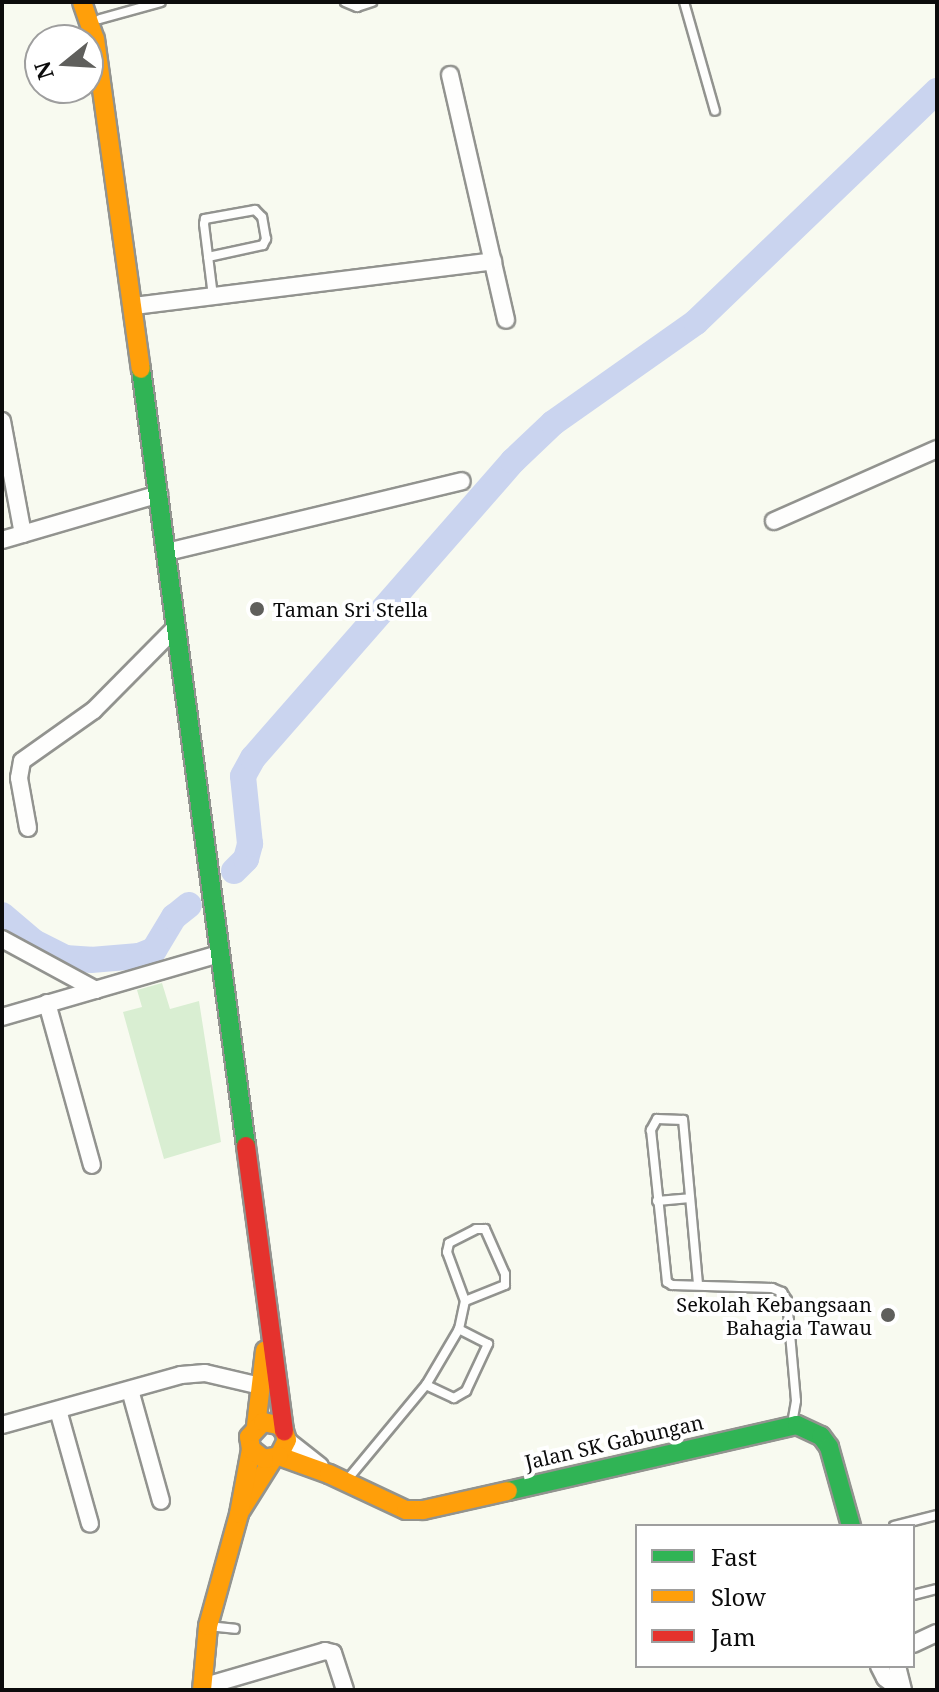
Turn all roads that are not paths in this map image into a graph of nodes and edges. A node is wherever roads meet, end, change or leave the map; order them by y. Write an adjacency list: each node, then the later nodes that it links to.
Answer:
1 (82, 2): 9 (street)
2 (124, 2): 8 (lane)
3 (161, 2): 8 (lane)
4 (345, 2): 5 (lane)
5 (372, 2)
6 (684, 2): 12 (lane)
7 (99, 11): 8 (lane)
8 (125, 13)
9 (90, 24)
10 (450, 75): 14 (street)
11 (104, 101): 16 (street)
12 (715, 111)
13 (208, 257): 13 (lane); 15 (lane)
14 (493, 261): 15 (street); 17 (street)
15 (213, 296): 16 (street)
16 (134, 306): 21 (street)
17 (506, 320)
18 (2, 421): 23 (street)
19 (937, 449): 22 (street)
20 (462, 481): 25 (street)
21 (159, 494): 23 (street); 25 (street)
22 (774, 521)
23 (23, 534): 24 (street)
24 (2, 540)
25 (167, 552): 26 (street)
26 (176, 627): 27 (street); 29 (street)
27 (28, 828)
28 (2, 939): 30 (street)
29 (219, 954): 30 (street); 38 (street)
30 (96, 990): 31 (street)
31 (47, 1003): 32 (street); 33 (street)
32 (2, 1017)
33 (92, 1165)
34 (690, 1198): 35 (lane); 35 (lane); 36 (lane)
35 (657, 1201): 36 (lane)
36 (698, 1284): 45 (lane)
37 (465, 1301): 37 (lane); 39 (lane)
38 (269, 1310): 41 (street); 47 (street)
39 (459, 1329): 40 (lane); 40 (lane)
40 (426, 1385): 49 (lane)
41 (261, 1386): 42 (street); 46 (street)
42 (130, 1390): 43 (street); 50 (street)
43 (58, 1410): 44 (street); 53 (street)
44 (2, 1425)
45 (794, 1425): 49 (street, Jalan SK Gabungan); 54 (street)
46 (256, 1426): 47 (street); 48 (street)
47 (281, 1447): 48 (street); 49 (street, Jalan SK Gabungan); 51 (street)
48 (251, 1449): 51 (street)
49 (346, 1482)
50 (161, 1501)
51 (239, 1514): 58 (street)
52 (937, 1515): 55 (lane)
53 (90, 1524)
54 (850, 1524)
55 (902, 1524)
56 (937, 1589): 57 (lane)
57 (915, 1594)
58 (208, 1626): 59 (lane); 65 (street)
59 (235, 1629)
60 (937, 1633): 61 (street)
61 (915, 1642): 62 (street)
62 (937, 1642)
63 (880, 1668): 67 (street)
64 (897, 1668): 67 (street)
65 (202, 1689): 66 (street)
66 (345, 1690)
67 (902, 1690)

